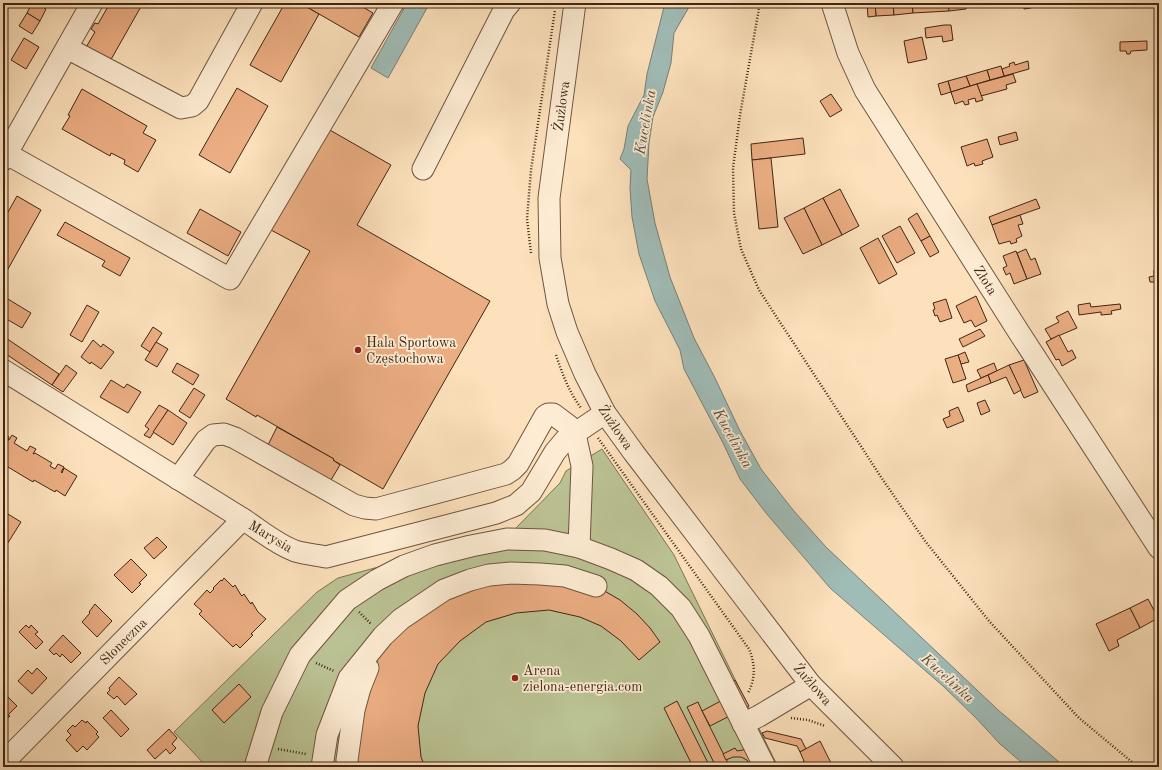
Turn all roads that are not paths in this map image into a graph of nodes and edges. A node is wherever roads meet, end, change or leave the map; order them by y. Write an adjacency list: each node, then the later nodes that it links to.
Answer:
1 (92, 3): 7 (street)
2 (252, 3): 7 (street)
3 (393, 3): 8 (street)
4 (510, 3): 9 (street)
5 (832, 3): 15 (street, Złota)
6 (566, 5): 11 (street, Żużlowa)
7 (67, 48): 8 (street)
8 (5, 157)
9 (423, 169)
10 (3, 370): 12 (street, Marysia)
11 (590, 423): 12 (street); 13 (street, Marysia); 14 (street); 18 (street, Żużlowa)
12 (178, 479): 13 (street, Marysia)
13 (243, 519): 21 (street, Słoneczna)
14 (579, 547): 19 (street); 22 (street)
15 (1159, 548)
16 (596, 586): 17 (street)
17 (383, 636): 20 (street); 23 (street)
18 (811, 685): 19 (street); 25 (street, Żużlowa)
19 (751, 720): 24 (street)
20 (322, 762)
21 (3, 763)
22 (255, 767)
23 (348, 767)
24 (765, 767)
25 (893, 767)

